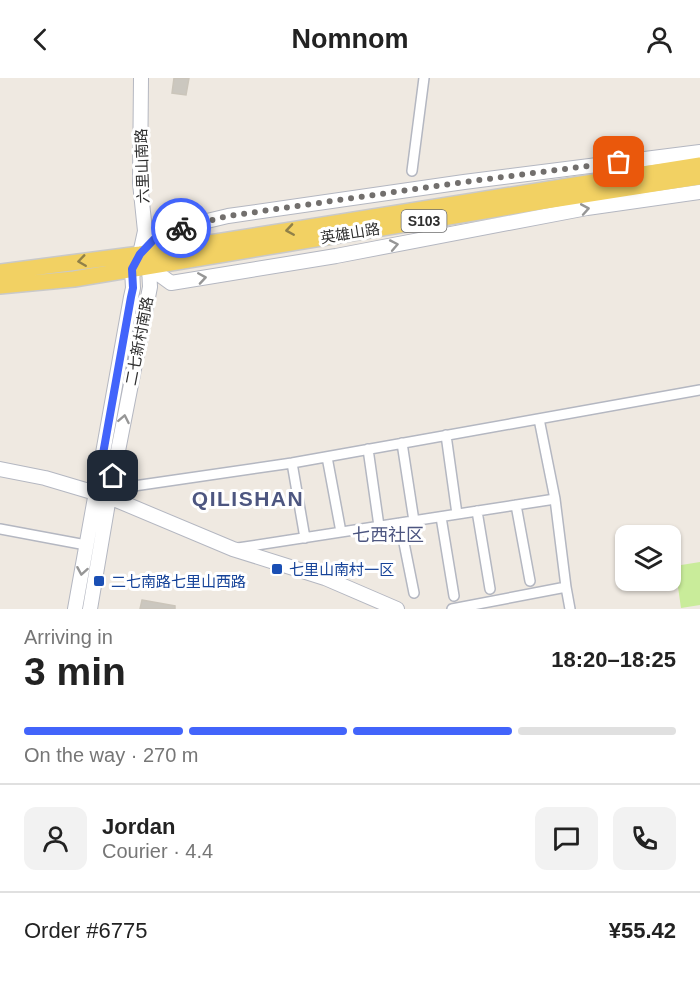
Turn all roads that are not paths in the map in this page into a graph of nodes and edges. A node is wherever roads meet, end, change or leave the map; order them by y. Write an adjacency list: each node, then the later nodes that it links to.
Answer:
1 (141, 78): 8 (street, 六里山南路)
2 (424, 78): 5 (street)
3 (700, 152): 8 (street)
4 (700, 165): 8 (main road, 英雄山路 / S103, one-way to 8)
5 (412, 171)
6 (700, 177): 8 (main road, 英雄山路 / S103)
7 (700, 192): 8 (street, one-way to 7)
8 (144, 260): 9 (main road, 英雄山路 / S103); 10 (main road, 英雄山路 / S103, one-way to 10); 20 (street, 二七新村南路, one-way to 8)
9 (132, 269): 11 (main road, 英雄山路 / S103); 20 (street, 二七新村南路)
10 (0, 272)
11 (0, 286)
12 (700, 390): 13 (street)
13 (539, 419): 14 (street); 21 (street)
14 (446, 435): 15 (street); 24 (street)
15 (402, 443): 16 (street); 26 (street)
16 (368, 450): 17 (street); 28 (street)
17 (327, 457): 18 (street); 30 (street)
18 (292, 463): 20 (street); 31 (street)
19 (0, 469): 20 (street)
20 (102, 495): 32 (street, 二七新村南路); 33 (street); 40 (street, 二七新村南路)
21 (555, 499): 22 (street); 35 (street)
22 (516, 505): 23 (street); 34 (street)
23 (477, 511): 24 (street); 36 (street)
24 (457, 514): 25 (street)
25 (441, 516): 26 (street); 38 (street)
26 (414, 521): 27 (street)
27 (400, 523): 28 (street); 37 (street)
28 (379, 526): 30 (street)
29 (0, 530): 32 (street)
30 (341, 532): 31 (street)
31 (305, 538): 33 (street)
32 (86, 545): 39 (street, 二七新村南路, one-way to 39)
33 (233, 549): 41 (street)
34 (530, 581)
35 (566, 587): 42 (street); 43 (street)
36 (490, 589)
37 (414, 592)
38 (454, 596)
39 (75, 609)
40 (90, 609)
41 (397, 609)
42 (452, 609)
43 (570, 609)

